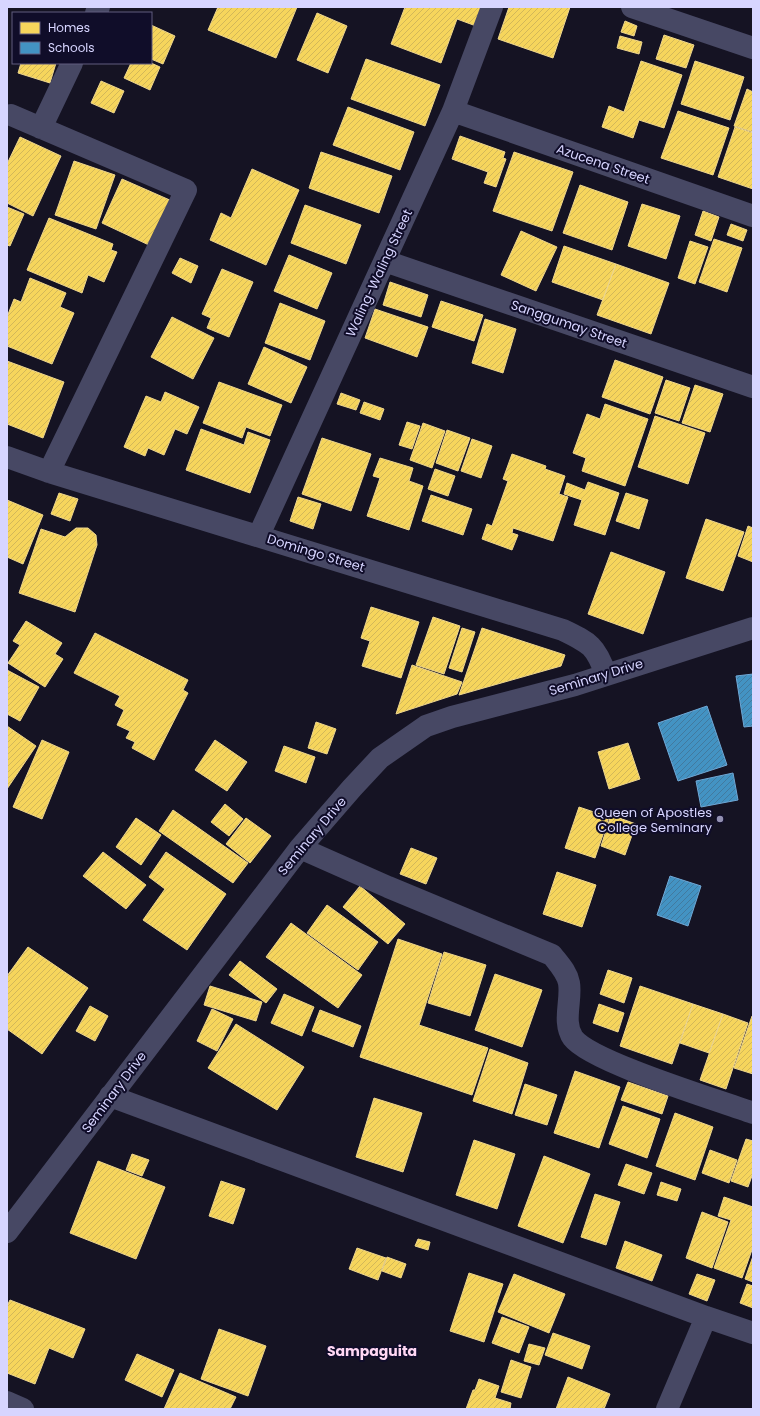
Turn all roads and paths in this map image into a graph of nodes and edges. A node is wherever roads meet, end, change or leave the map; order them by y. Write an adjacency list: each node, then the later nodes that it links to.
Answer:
1 (492, 7): 5 (street, Waling-Waling Street)
2 (632, 7): 3 (street)
3 (753, 48)
4 (72, 64): 7 (street)
5 (453, 111): 8 (street, Azucena Street); 9 (street, Waling-Waling Street)
6 (11, 116): 7 (street)
7 (41, 128): 12 (street)
8 (753, 216)
9 (385, 260): 10 (street, Sanggumay Street); 13 (street, Waling-Waling Street)
10 (753, 387)
11 (7, 457): 12 (street, Domingo Street)
12 (49, 472): 13 (street, Domingo Street)
13 (259, 535): 15 (street, Domingo Street)
14 (753, 628): 15 (street, Seminary Drive)
15 (606, 675): 16 (street, Seminary Drive)
16 (300, 848): 17 (street, Seminary Drive); 18 (street)
17 (110, 1096): 19 (street, Seminary Drive); 20 (street)
18 (753, 1113)
19 (7, 1232)
20 (706, 1317): 21 (street); 24 (street)
21 (753, 1333)
22 (7, 1402): 23 (street)
23 (22, 1409)
24 (666, 1409)

